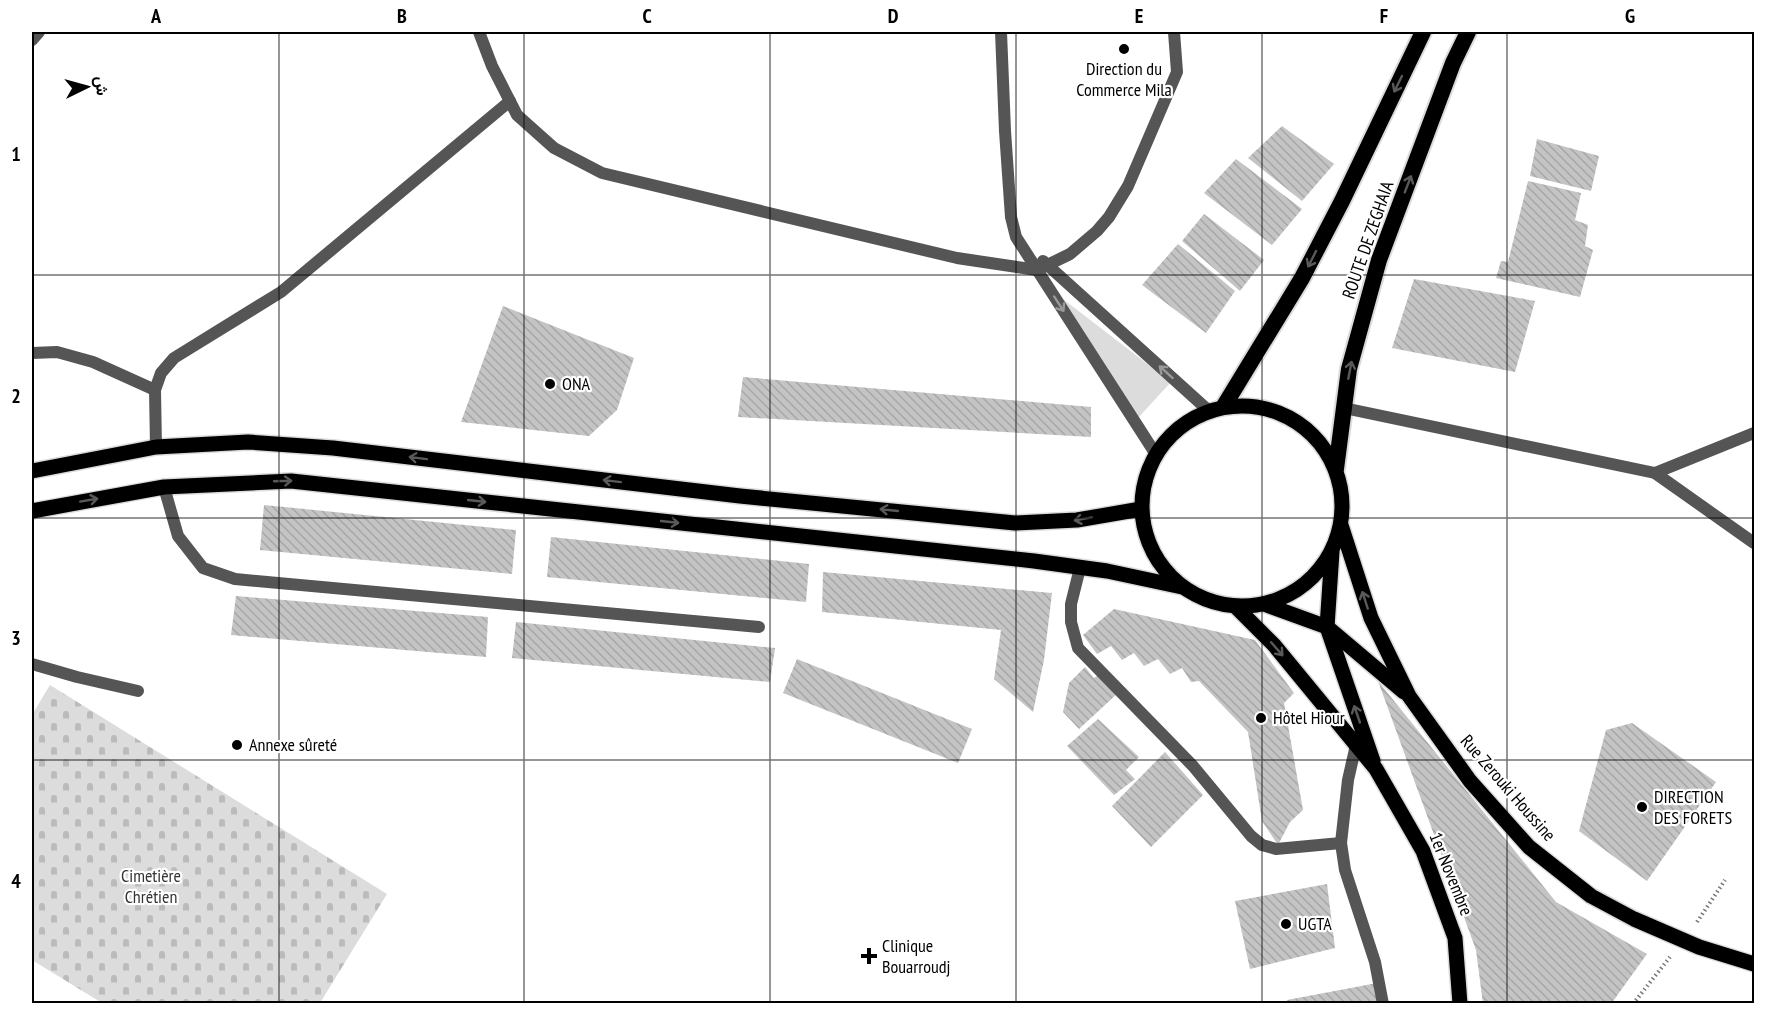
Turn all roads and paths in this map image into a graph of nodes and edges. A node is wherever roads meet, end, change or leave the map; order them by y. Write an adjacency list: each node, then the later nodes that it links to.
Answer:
1 (39, 32): 7 (street)
2 (479, 32): 8 (street)
3 (1001, 32): 9 (street)
4 (1174, 32): 9 (street)
5 (1423, 32): 12 (highway, one-way to 12)
6 (1468, 32): 13 (highway, ROUTE DE ZEGHAIA, one-way to 6)
7 (32, 40)
8 (510, 101): 9 (street); 11 (street)
9 (1042, 268): 12 (street, one-way to 9); 16 (street, one-way to 16)
10 (32, 353): 11 (street)
11 (155, 390): 15 (street)
12 (1216, 408): 16 (main road); 17 (main road)
13 (1344, 408): 17 (highway, ROUTE DE ZEGHAIA); 19 (street)
14 (1755, 433): 19 (street)
15 (156, 447): 18 (main road); 21 (main road, one-way to 15)
16 (1155, 453): 21 (main road)
17 (1336, 469): 23 (main road)
18 (32, 471)
19 (1655, 473): 24 (street)
20 (164, 487): 22 (main road, one-way to 20); 26 (main road, one-way to 26); 30 (street)
21 (1141, 509): 27 (main road)
22 (32, 511)
23 (1341, 525): 25 (main road); 34 (main road, one-way to 23)
24 (1755, 543)
25 (1332, 552): 28 (main road); 31 (main road)
26 (1080, 568): 27 (main road); 37 (street)
27 (1182, 587): 29 (main road)
28 (1264, 604): 29 (main road); 31 (main road)
29 (1236, 607): 35 (main road, one-way to 35)
30 (759, 627)
31 (1327, 627): 34 (main road); 36 (main road, one-way to 31)
32 (32, 664): 33 (street)
33 (138, 691)
34 (1408, 696): 41 (main road, Rue Zerouki Houssine)
35 (1356, 745): 36 (main road); 37 (street)
36 (1376, 769): 43 (main road, 1er Novembre)
37 (1341, 843): 42 (street)
38 (1725, 880): 39 (path)
39 (1697, 922)
40 (1671, 956): 44 (path)
41 (1755, 963)
42 (1383, 1004)
43 (1460, 1004)
44 (1634, 1004)

